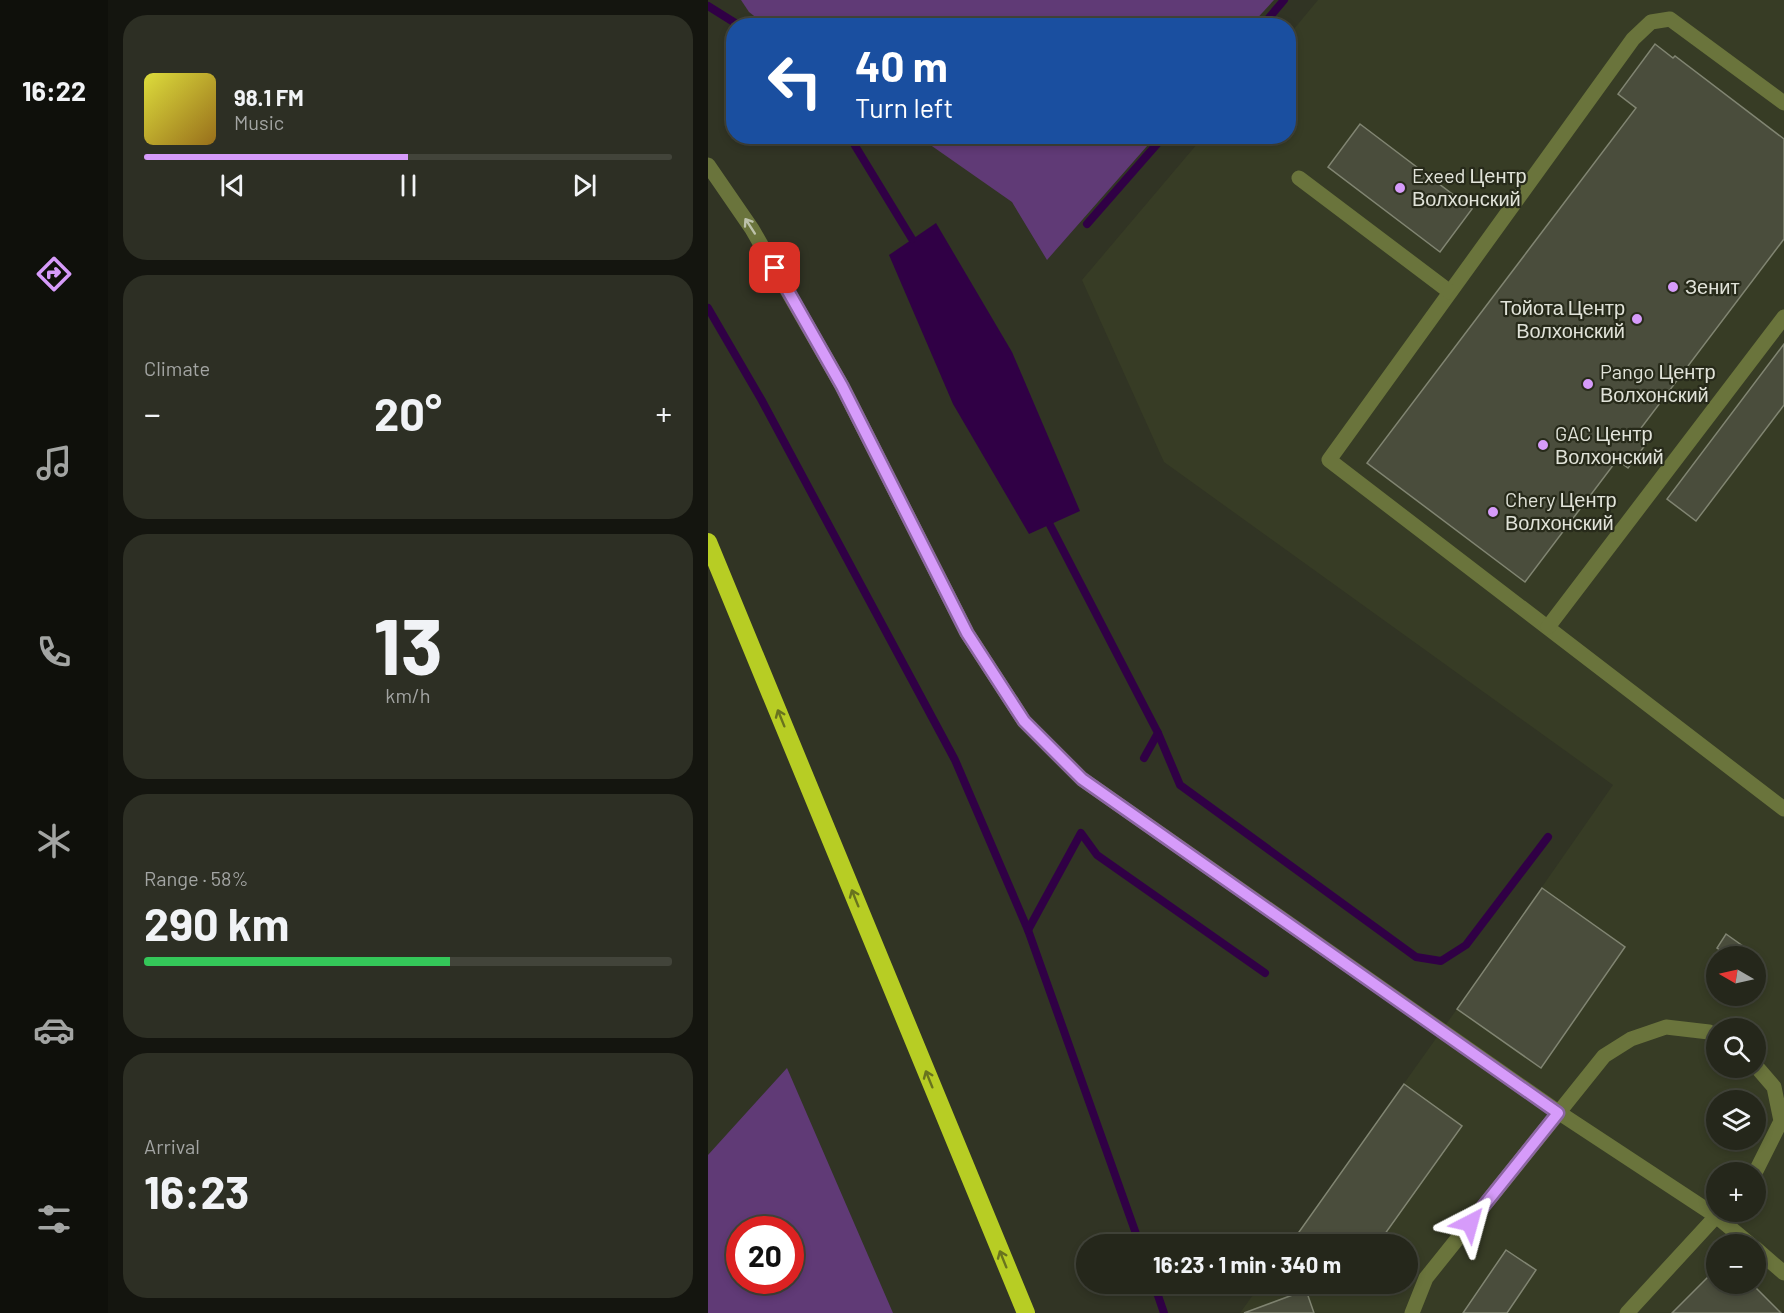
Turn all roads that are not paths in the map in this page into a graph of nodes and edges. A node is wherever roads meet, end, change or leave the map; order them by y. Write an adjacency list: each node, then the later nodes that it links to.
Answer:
1 (1784, 103): 4 (lane)
2 (708, 165): 11 (lane, one-way to 2)
3 (1299, 178): 4 (lane)
4 (1450, 292): 7 (lane)
5 (1784, 317): 7 (lane)
6 (708, 542): 19 (highway, one-way to 6)
7 (1548, 627): 8 (lane)
8 (1784, 809)
9 (1706, 1032): 11 (lane)
10 (1766, 1078): 12 (lane)
11 (1558, 1113): 13 (lane); 20 (lane)
12 (1760, 1162)
13 (1706, 1206)
14 (1711, 1222): 21 (lane)
15 (1727, 1222): 16 (lane)
16 (1739, 1234)
17 (1766, 1257): 18 (lane)
18 (1784, 1273)
19 (1026, 1313)
20 (1412, 1313)
21 (1628, 1313)

